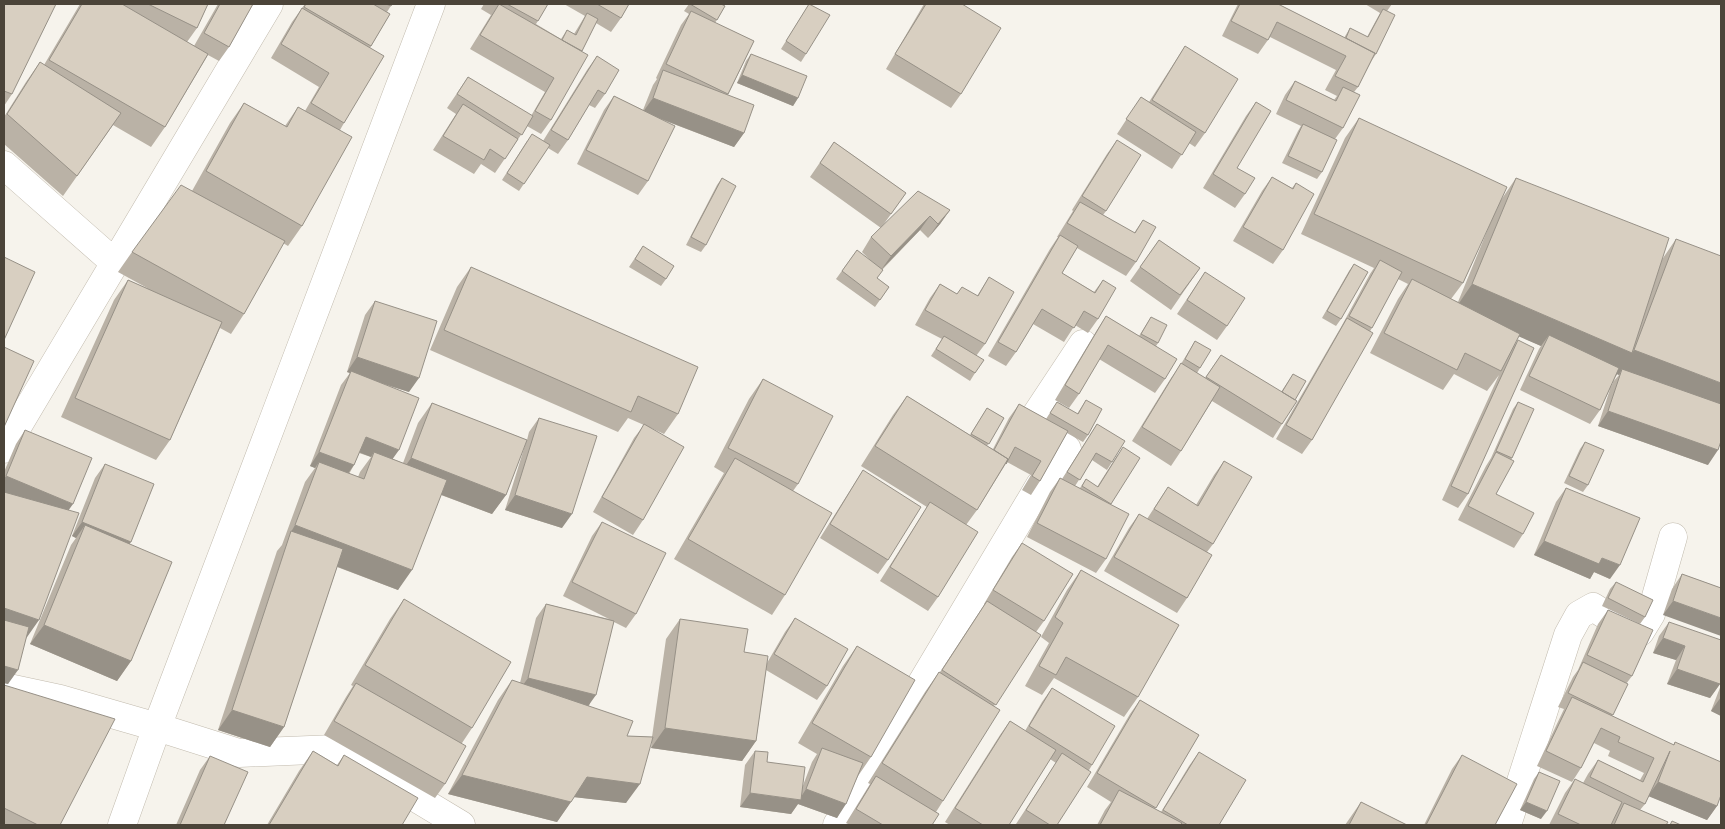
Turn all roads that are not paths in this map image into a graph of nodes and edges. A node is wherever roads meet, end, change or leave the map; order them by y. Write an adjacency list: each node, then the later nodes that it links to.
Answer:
1 (269, 4): 4 (street)
2 (431, 4): 9 (street)
3 (4, 165): 4 (street)
4 (115, 263): 6 (street)
5 (1083, 344): 12 (street)
6 (4, 449)
7 (1673, 537): 13 (street)
8 (4, 688): 9 (street)
9 (157, 727): 10 (street); 11 (street)
10 (122, 825)
11 (461, 825)
12 (837, 825)
13 (1507, 825)

